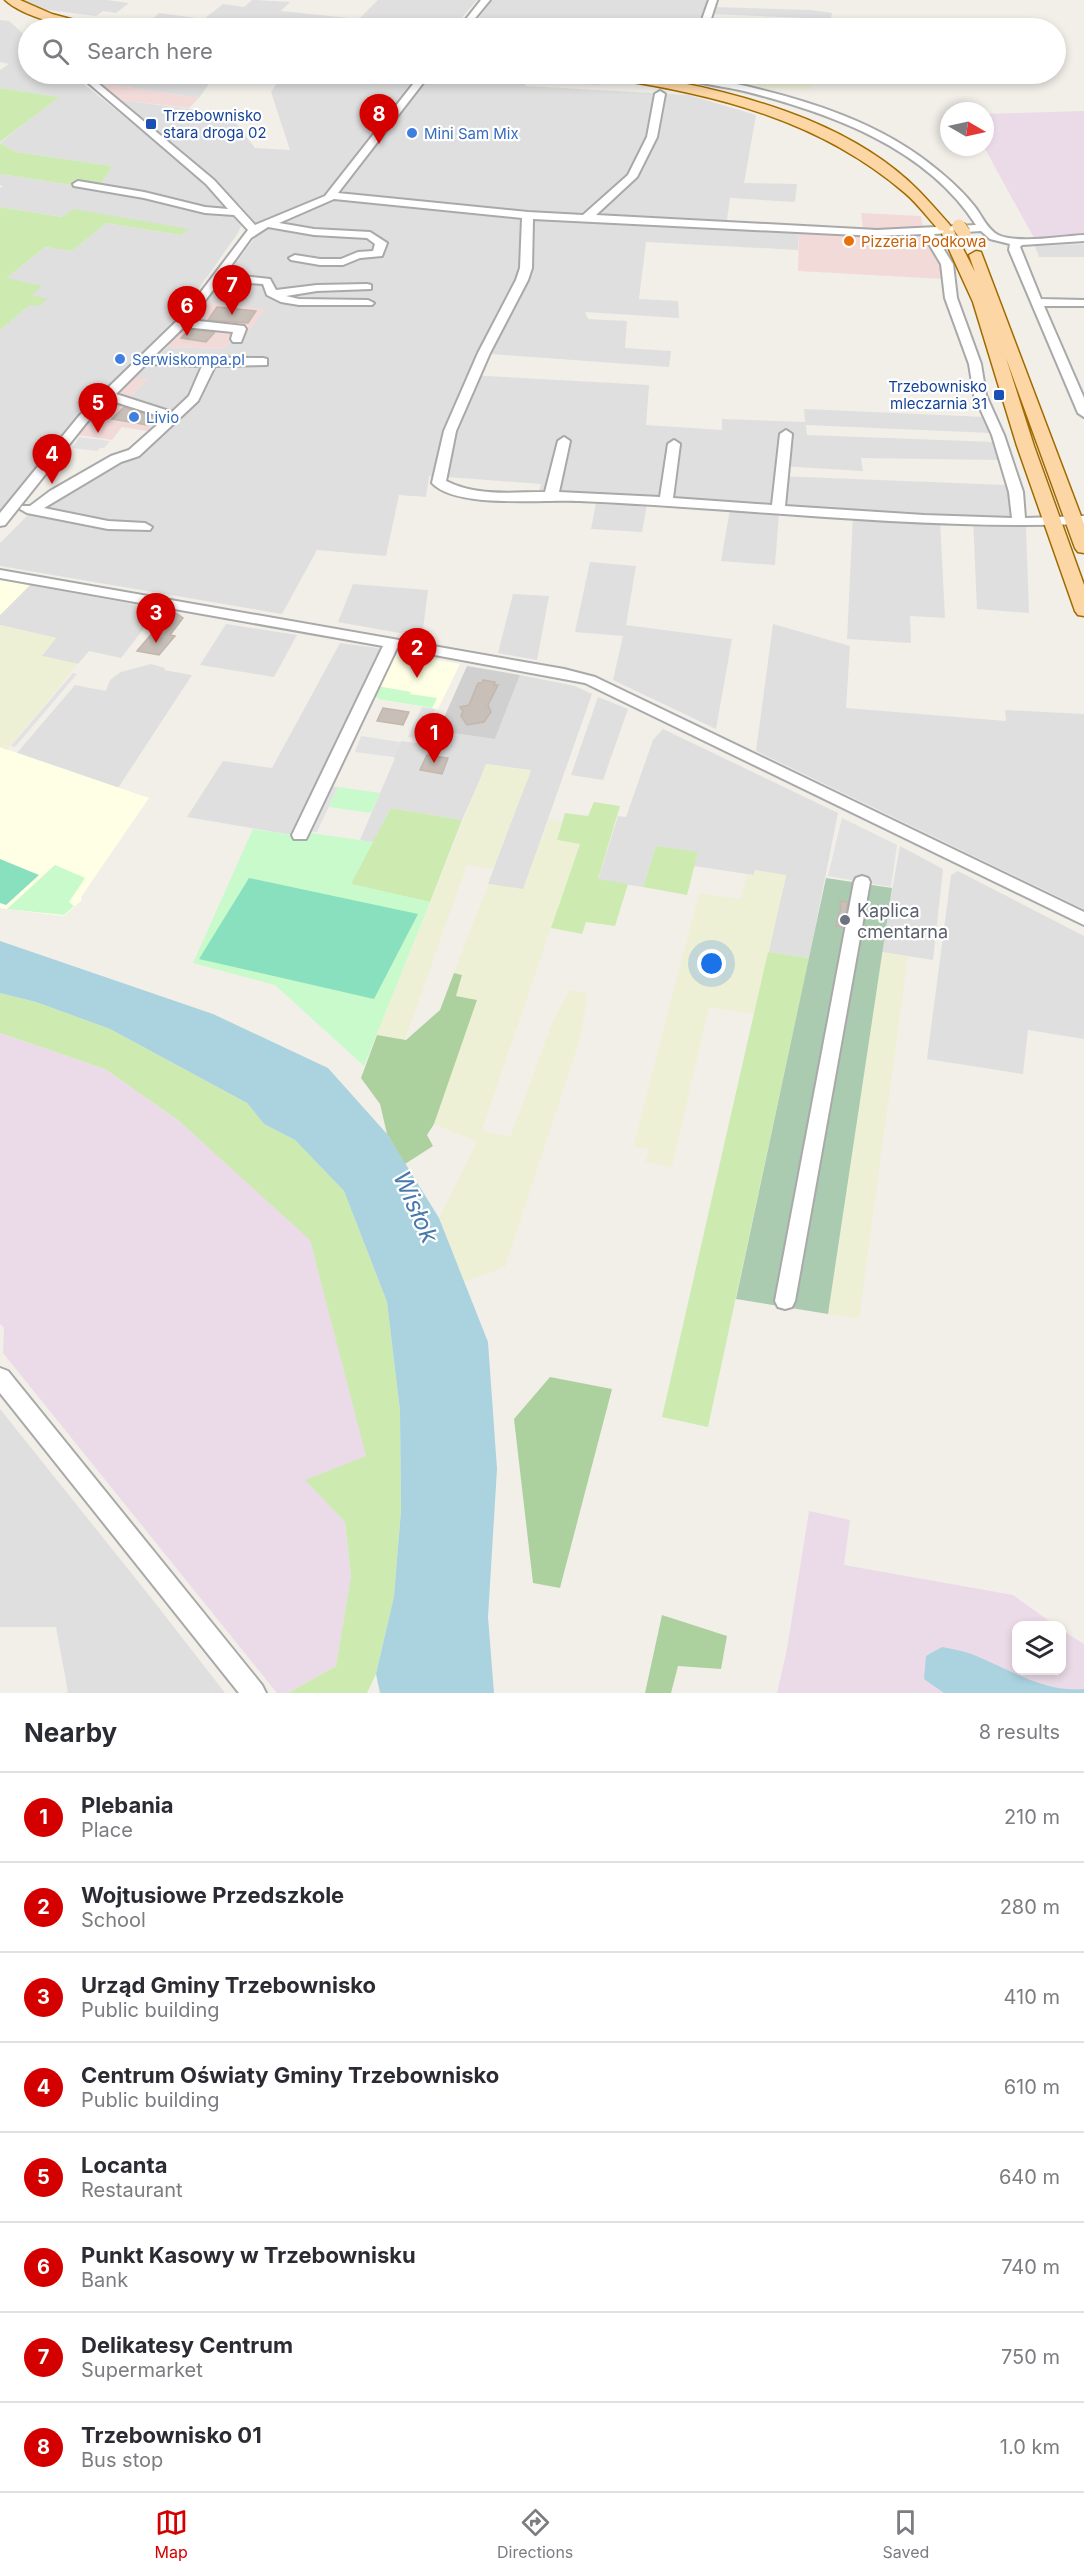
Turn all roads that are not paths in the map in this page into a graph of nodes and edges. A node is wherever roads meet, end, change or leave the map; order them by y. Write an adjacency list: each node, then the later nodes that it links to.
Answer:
1 (11, 0): 6 (main road)
2 (486, 0): 7 (street)
3 (713, 0): 8 (street)
4 (0, 4): 5 (main road)
5 (28, 18)
6 (52, 18)
7 (471, 18)
8 (707, 18)
9 (94, 84): 17 (street)
10 (419, 84): 16 (street)
11 (661, 84): 23 (main road)
12 (690, 84): 23 (main road)
13 (721, 84): 21 (street)
14 (660, 94): 19 (street)
15 (78, 184): 17 (street)
16 (332, 196): 18 (street); 20 (street)
17 (237, 211): 22 (street)
18 (528, 215): 19 (street); 49 (street)
19 (586, 218): 24 (street)
20 (266, 224): 22 (street); 27 (street)
21 (983, 228): 24 (street); 26 (street)
22 (254, 230): 28 (street)
23 (954, 230): 54 (main road); 55 (main road)
24 (927, 231): 57 (street)
25 (1084, 238): 26 (street)
26 (1019, 242): 31 (street)
27 (295, 258)
28 (216, 277): 30 (street); 34 (street)
29 (367, 287): 30 (street)
30 (273, 295): 32 (street)
31 (1037, 302): 33 (street); 39 (street)
32 (368, 303)
33 (1084, 303)
34 (182, 322): 35 (street); 36 (street)
35 (237, 339)
36 (143, 360): 38 (street); 41 (street)
37 (263, 362): 38 (street)
38 (210, 363): 43 (street)
39 (1070, 380): 40 (street); 42 (street)
40 (1084, 380)
41 (106, 395): 43 (street); 47 (street)
42 (1084, 413)
43 (172, 416): 48 (street)
44 (786, 434): 52 (street)
45 (564, 441): 49 (street)
46 (674, 444): 50 (street)
47 (25, 490): 48 (street); 51 (street)
48 (55, 494): 53 (street)
49 (551, 496): 50 (street)
50 (666, 501): 52 (street)
51 (12, 507): 53 (street); 56 (street)
52 (778, 509): 57 (street)
53 (33, 510): 58 (street)
54 (1052, 521): 55 (street); 57 (street); 61 (main road)
55 (1079, 521): 59 (main road)
56 (0, 522)
57 (1019, 522)
58 (145, 527)
59 (1084, 548)
60 (0, 574): 62 (street)
61 (1084, 611)
62 (392, 643): 63 (street); 65 (street)
63 (300, 835)
64 (862, 882): 66 (street)
65 (1084, 919)
66 (785, 1301)
67 (0, 1377): 68 (street)
68 (254, 1693)

